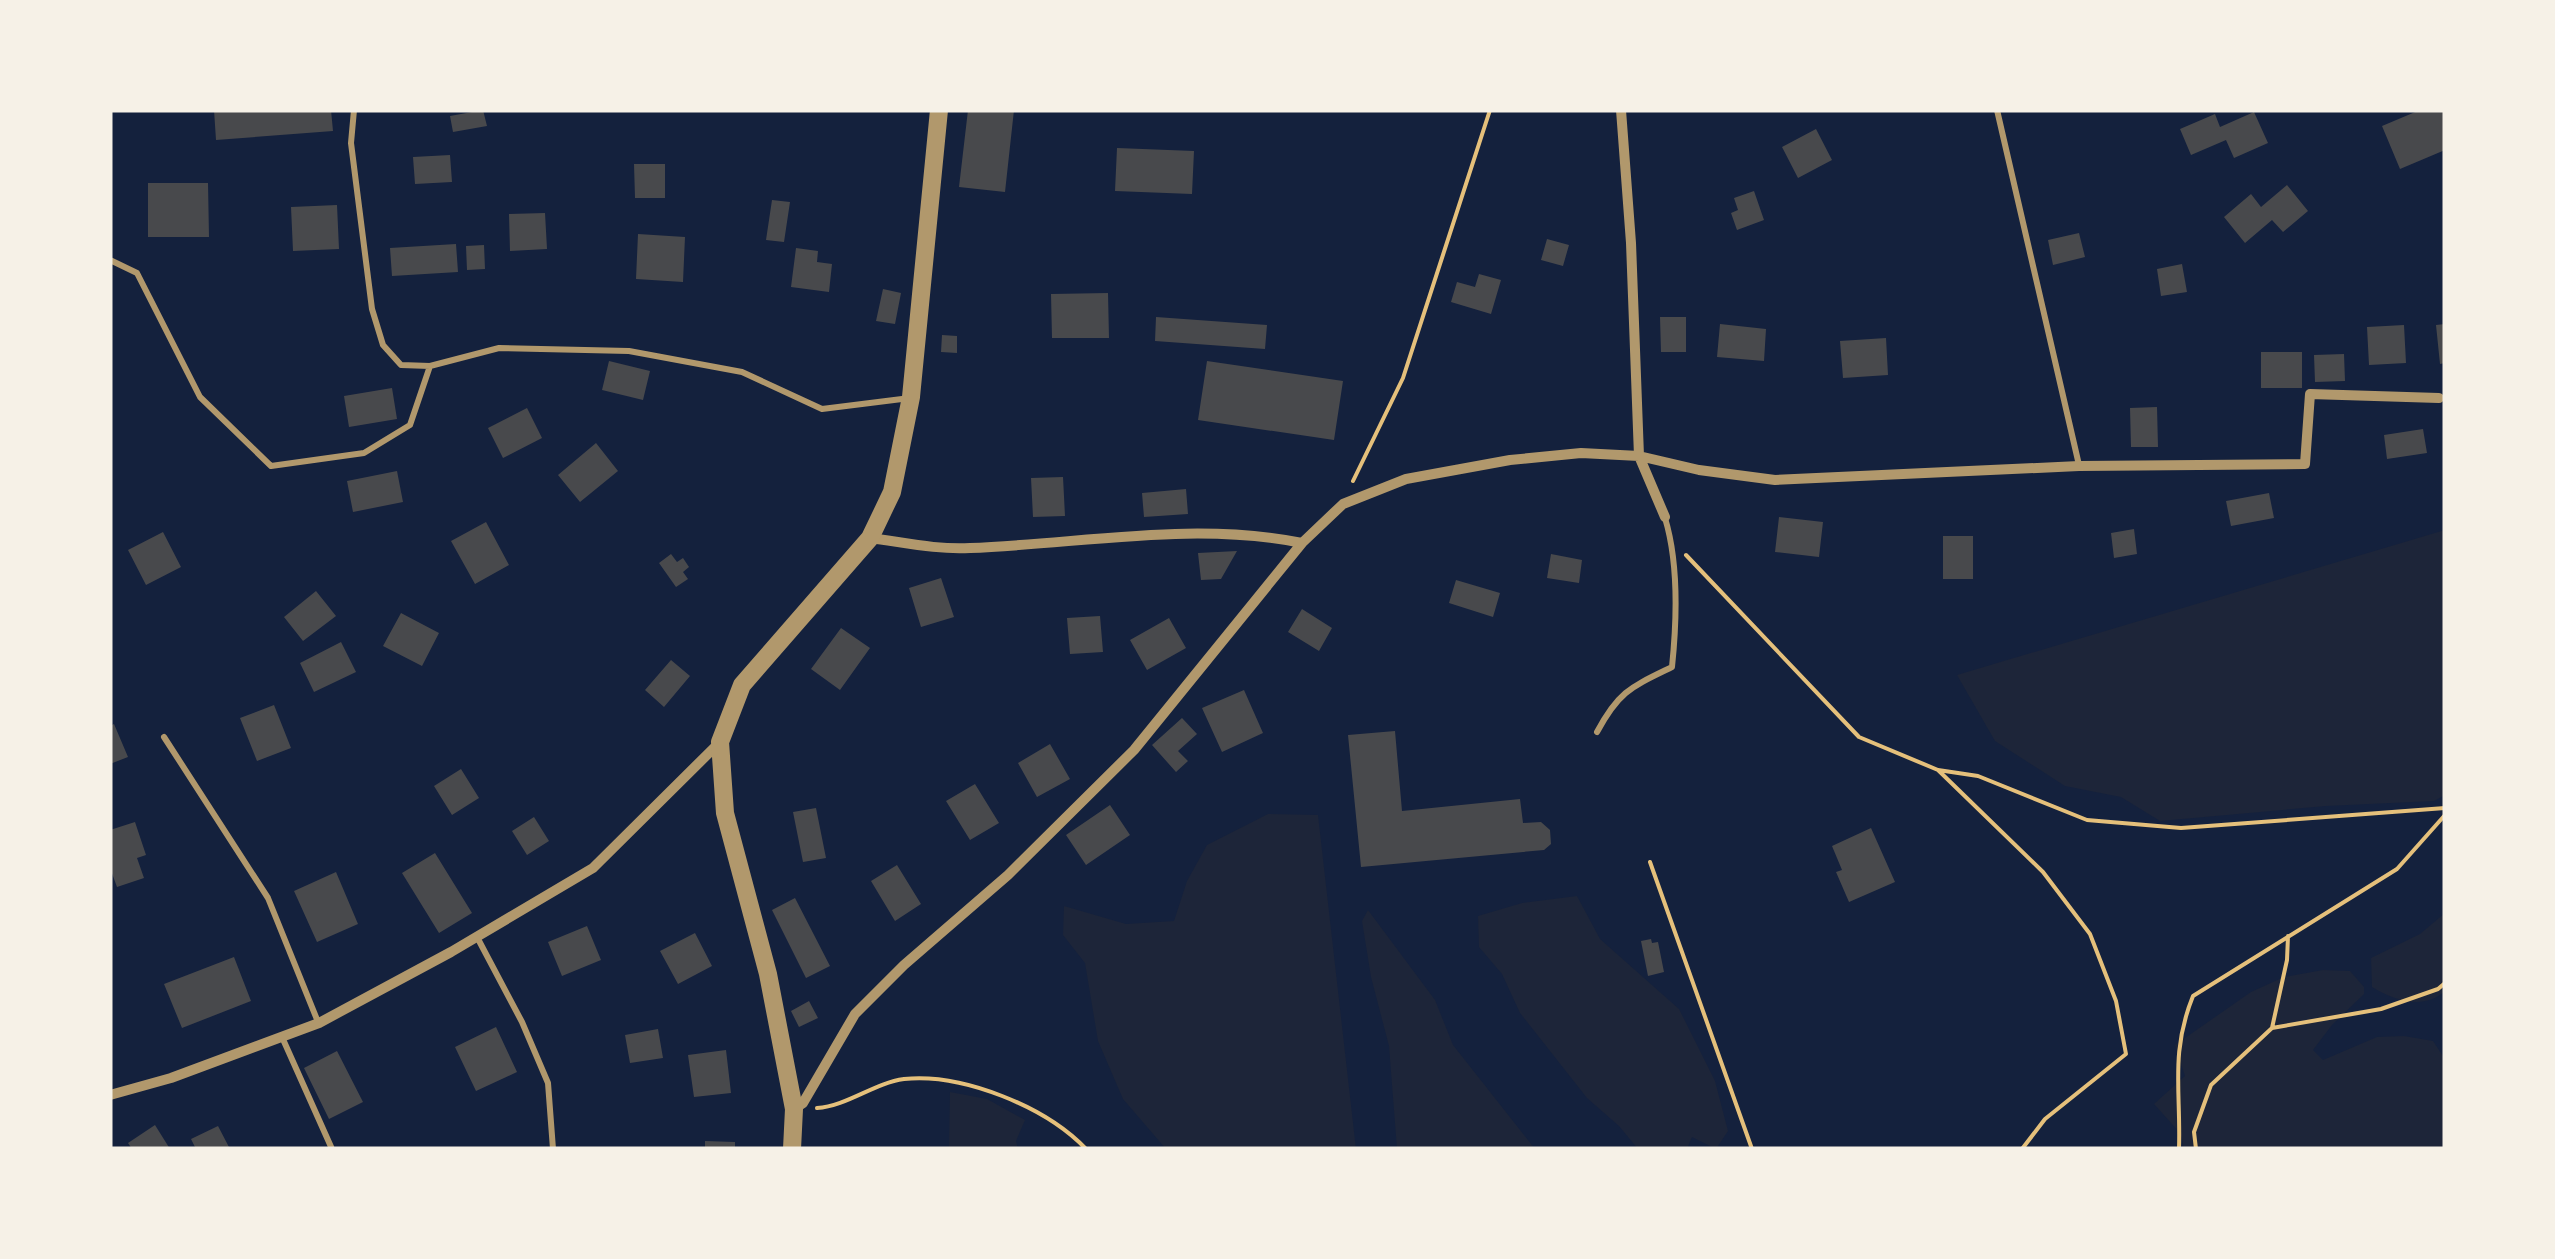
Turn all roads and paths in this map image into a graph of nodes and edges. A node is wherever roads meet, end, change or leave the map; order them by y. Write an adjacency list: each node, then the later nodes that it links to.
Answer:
1 (354, 110): 7 (lane)
2 (939, 110): 8 (street)
3 (1490, 110): 12 (path)
4 (1621, 110): 10 (street)
5 (1997, 110): 11 (lane)
6 (110, 260): 7 (lane)
7 (430, 366): 8 (lane)
8 (911, 398): 14 (street)
9 (2439, 398): 11 (street)
10 (1639, 456): 11 (street); 12 (street); 13 (street)
11 (2079, 466)
12 (1343, 504): 16 (street)
13 (1665, 517): 15 (lane)
14 (870, 538): 16 (street); 19 (street)
15 (1672, 541): 17 (lane); 20 (path)
16 (1302, 543): 30 (street)
17 (1596, 732)
18 (164, 737): 26 (lane)
19 (720, 742): 23 (street); 30 (street)
20 (1938, 770): 21 (path); 36 (path)
21 (2445, 811): 24 (path)
22 (1650, 862): 35 (path)
23 (476, 936): 26 (street); 32 (lane)
24 (2288, 936): 27 (path); 37 (path)
25 (2445, 984): 27 (path)
26 (319, 1023): 28 (street)
27 (2272, 1028): 38 (path)
28 (282, 1037): 29 (street); 31 (lane)
29 (110, 1095)
30 (798, 1106): 33 (street); 34 (path)
31 (332, 1149)
32 (553, 1149)
33 (792, 1149)
34 (1086, 1149)
35 (1752, 1149)
36 (2022, 1149)
37 (2179, 1149)
38 (2196, 1149)

